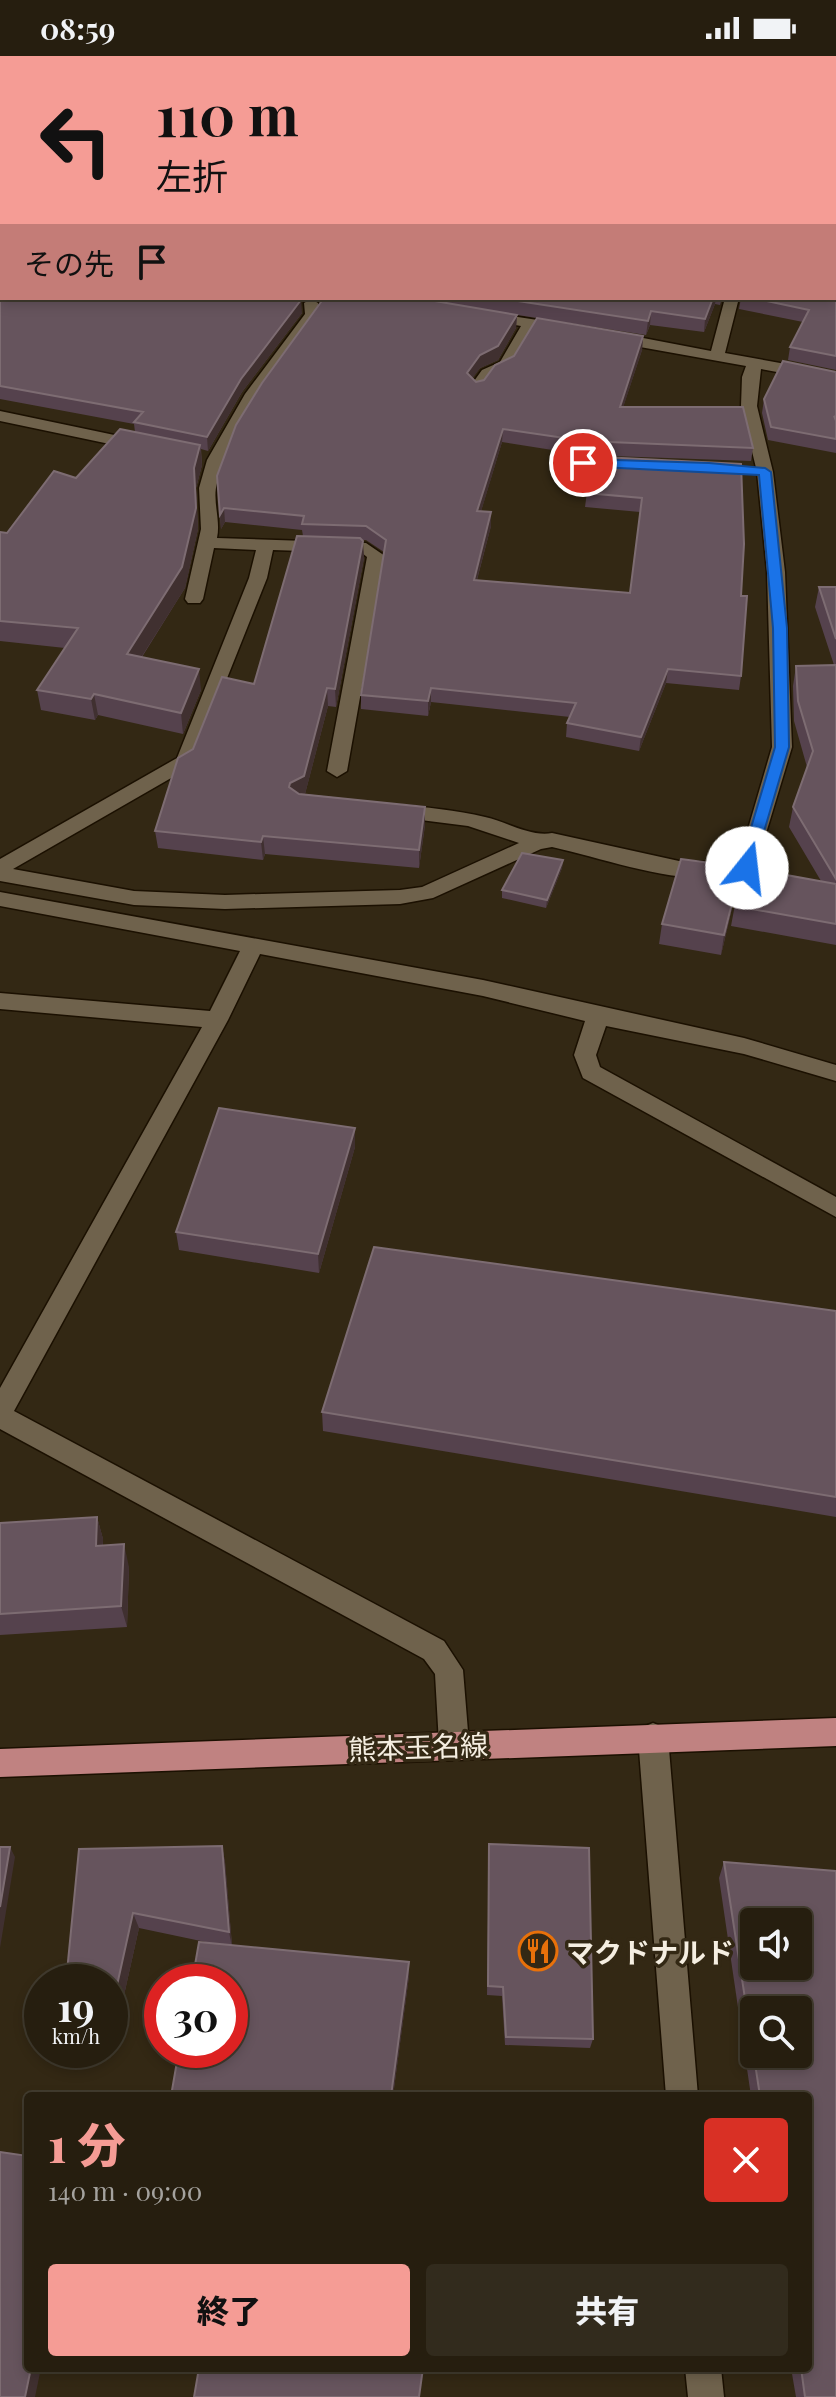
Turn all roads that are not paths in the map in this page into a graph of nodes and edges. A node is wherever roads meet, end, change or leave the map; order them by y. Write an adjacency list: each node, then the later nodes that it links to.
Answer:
1 (732, 300): 5 (street)
2 (309, 302): 12 (street)
3 (470, 313): 4 (street)
4 (530, 323): 5 (street); 8 (street)
5 (717, 354): 6 (street)
6 (755, 363): 7 (street); 14 (street)
7 (836, 378)
8 (477, 388)
9 (0, 416): 10 (street)
10 (165, 450)
11 (195, 457): 12 (street)
12 (215, 460): 15 (street)
13 (744, 471): 14 (street)
14 (765, 472): 20 (street)
15 (207, 543): 16 (street); 17 (street)
16 (266, 545): 18 (street); 21 (street)
17 (194, 599)
18 (337, 771)
19 (377, 809): 20 (street)
20 (536, 843): 21 (street)
21 (0, 871)
22 (0, 899): 23 (street)
23 (254, 944): 25 (street); 26 (street)
24 (0, 1001): 26 (street)
25 (598, 1016): 27 (street); 28 (street)
26 (217, 1020): 29 (street)
27 (836, 1073)
28 (836, 1208)
29 (0, 1414): 32 (street)
30 (836, 1732): 31 (main road, 熊本玉名線)
31 (653, 1737): 32 (main road, 熊本玉名線); 34 (street)
32 (454, 1744): 33 (main road, 熊本玉名線)
33 (0, 1763)
34 (682, 2092)
35 (703, 2372): 36 (street)
36 (706, 2397)

